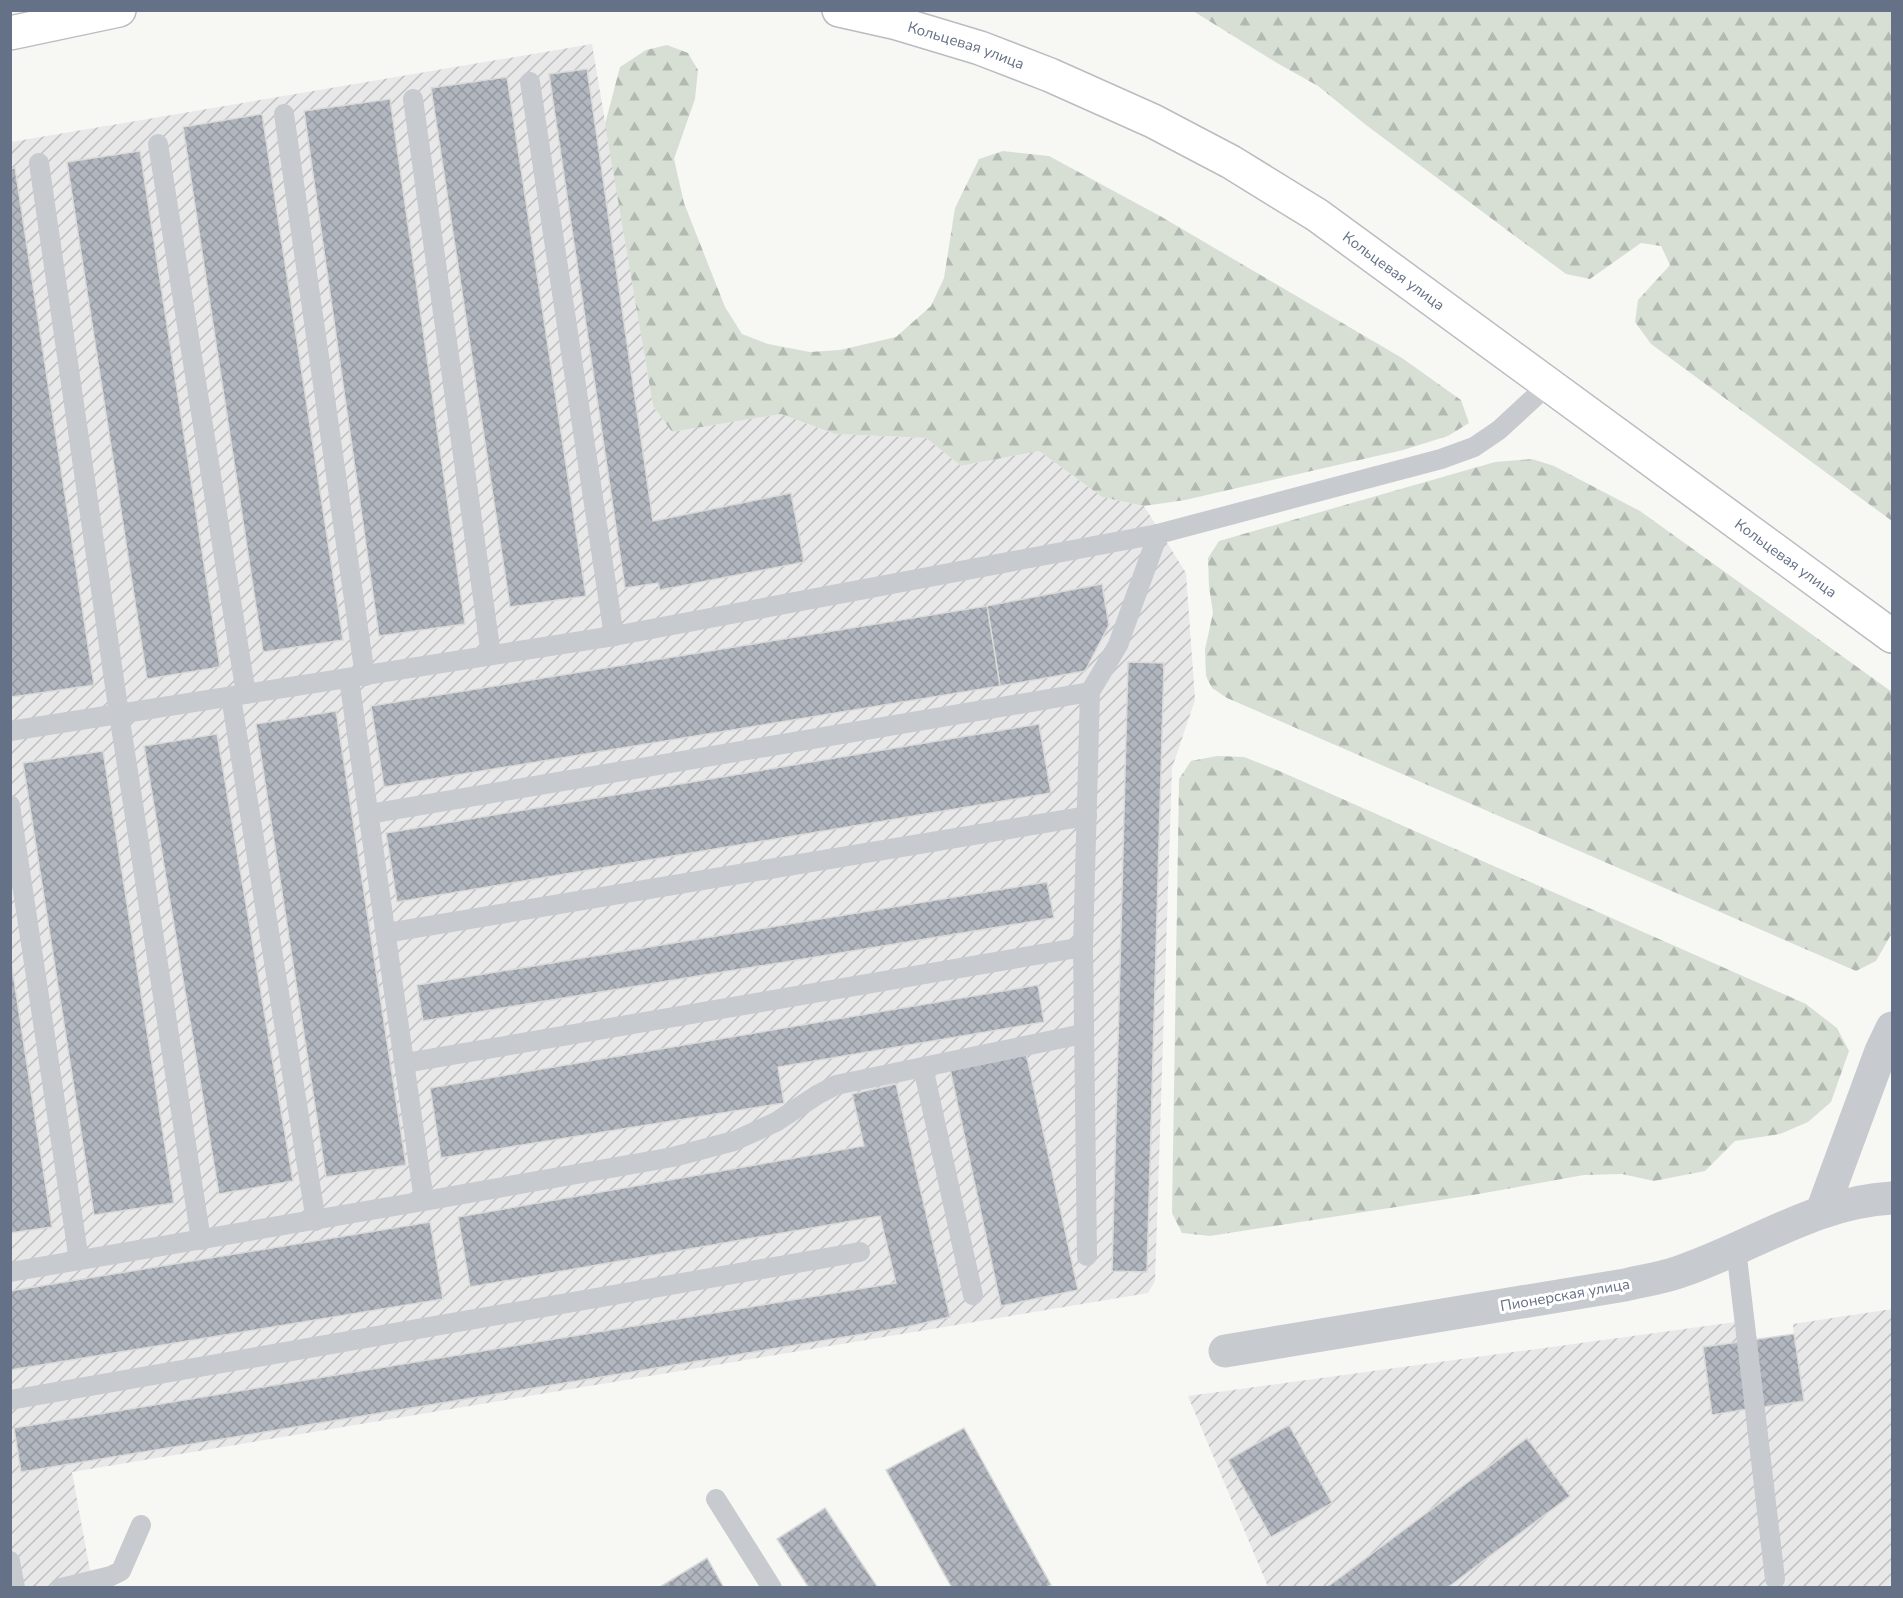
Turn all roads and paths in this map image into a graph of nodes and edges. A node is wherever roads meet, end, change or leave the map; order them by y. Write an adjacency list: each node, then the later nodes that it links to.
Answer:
1 (119, 10): 3 (highway)
2 (839, 10): 9 (highway, Кольцевая улица)
3 (10, 33)
4 (530, 82): 11 (lane)
5 (413, 99): 13 (lane)
6 (284, 114): 14 (lane)
7 (158, 144): 16 (lane)
8 (39, 163): 17 (lane)
9 (1549, 384): 10 (lane); 12 (highway, Кольцевая улица)
10 (1158, 534): 11 (lane); 15 (lane)
11 (615, 636): 13 (lane)
12 (1893, 636)
13 (491, 655): 14 (lane)
14 (357, 677): 16 (lane); 20 (lane)
15 (1090, 692): 20 (lane); 21 (lane)
16 (239, 695): 17 (lane); 31 (lane)
17 (119, 714): 18 (lane); 32 (lane)
18 (10, 731)
19 (10, 806): 36 (lane)
20 (369, 814): 22 (lane)
21 (1087, 816): 22 (lane); 23 (lane)
22 (386, 933): 26 (lane)
23 (1083, 948): 25 (lane); 26 (lane)
24 (1893, 1028): 30 (street)
25 (1083, 1034): 27 (lane); 35 (lane)
26 (405, 1063): 29 (lane)
27 (923, 1067): 29 (lane); 38 (lane)
28 (1893, 1198): 30 (street, Пионерская улица)
29 (424, 1201): 31 (lane)
30 (1822, 1211): 33 (street, Пионерская улица)
31 (316, 1221): 32 (lane)
32 (201, 1240): 36 (lane)
33 (1736, 1249): 39 (street, Пионерская улица); 44 (lane)
34 (860, 1252): 40 (lane)
35 (1087, 1256)
36 (79, 1260): 37 (lane)
37 (10, 1272)
38 (973, 1295)
39 (1225, 1351)
40 (10, 1400)
41 (716, 1499): 47 (lane)
42 (141, 1526): 46 (lane)
43 (10, 1561): 45 (lane)
44 (1775, 1579)
45 (15, 1587)
46 (61, 1587)
47 (772, 1587)

